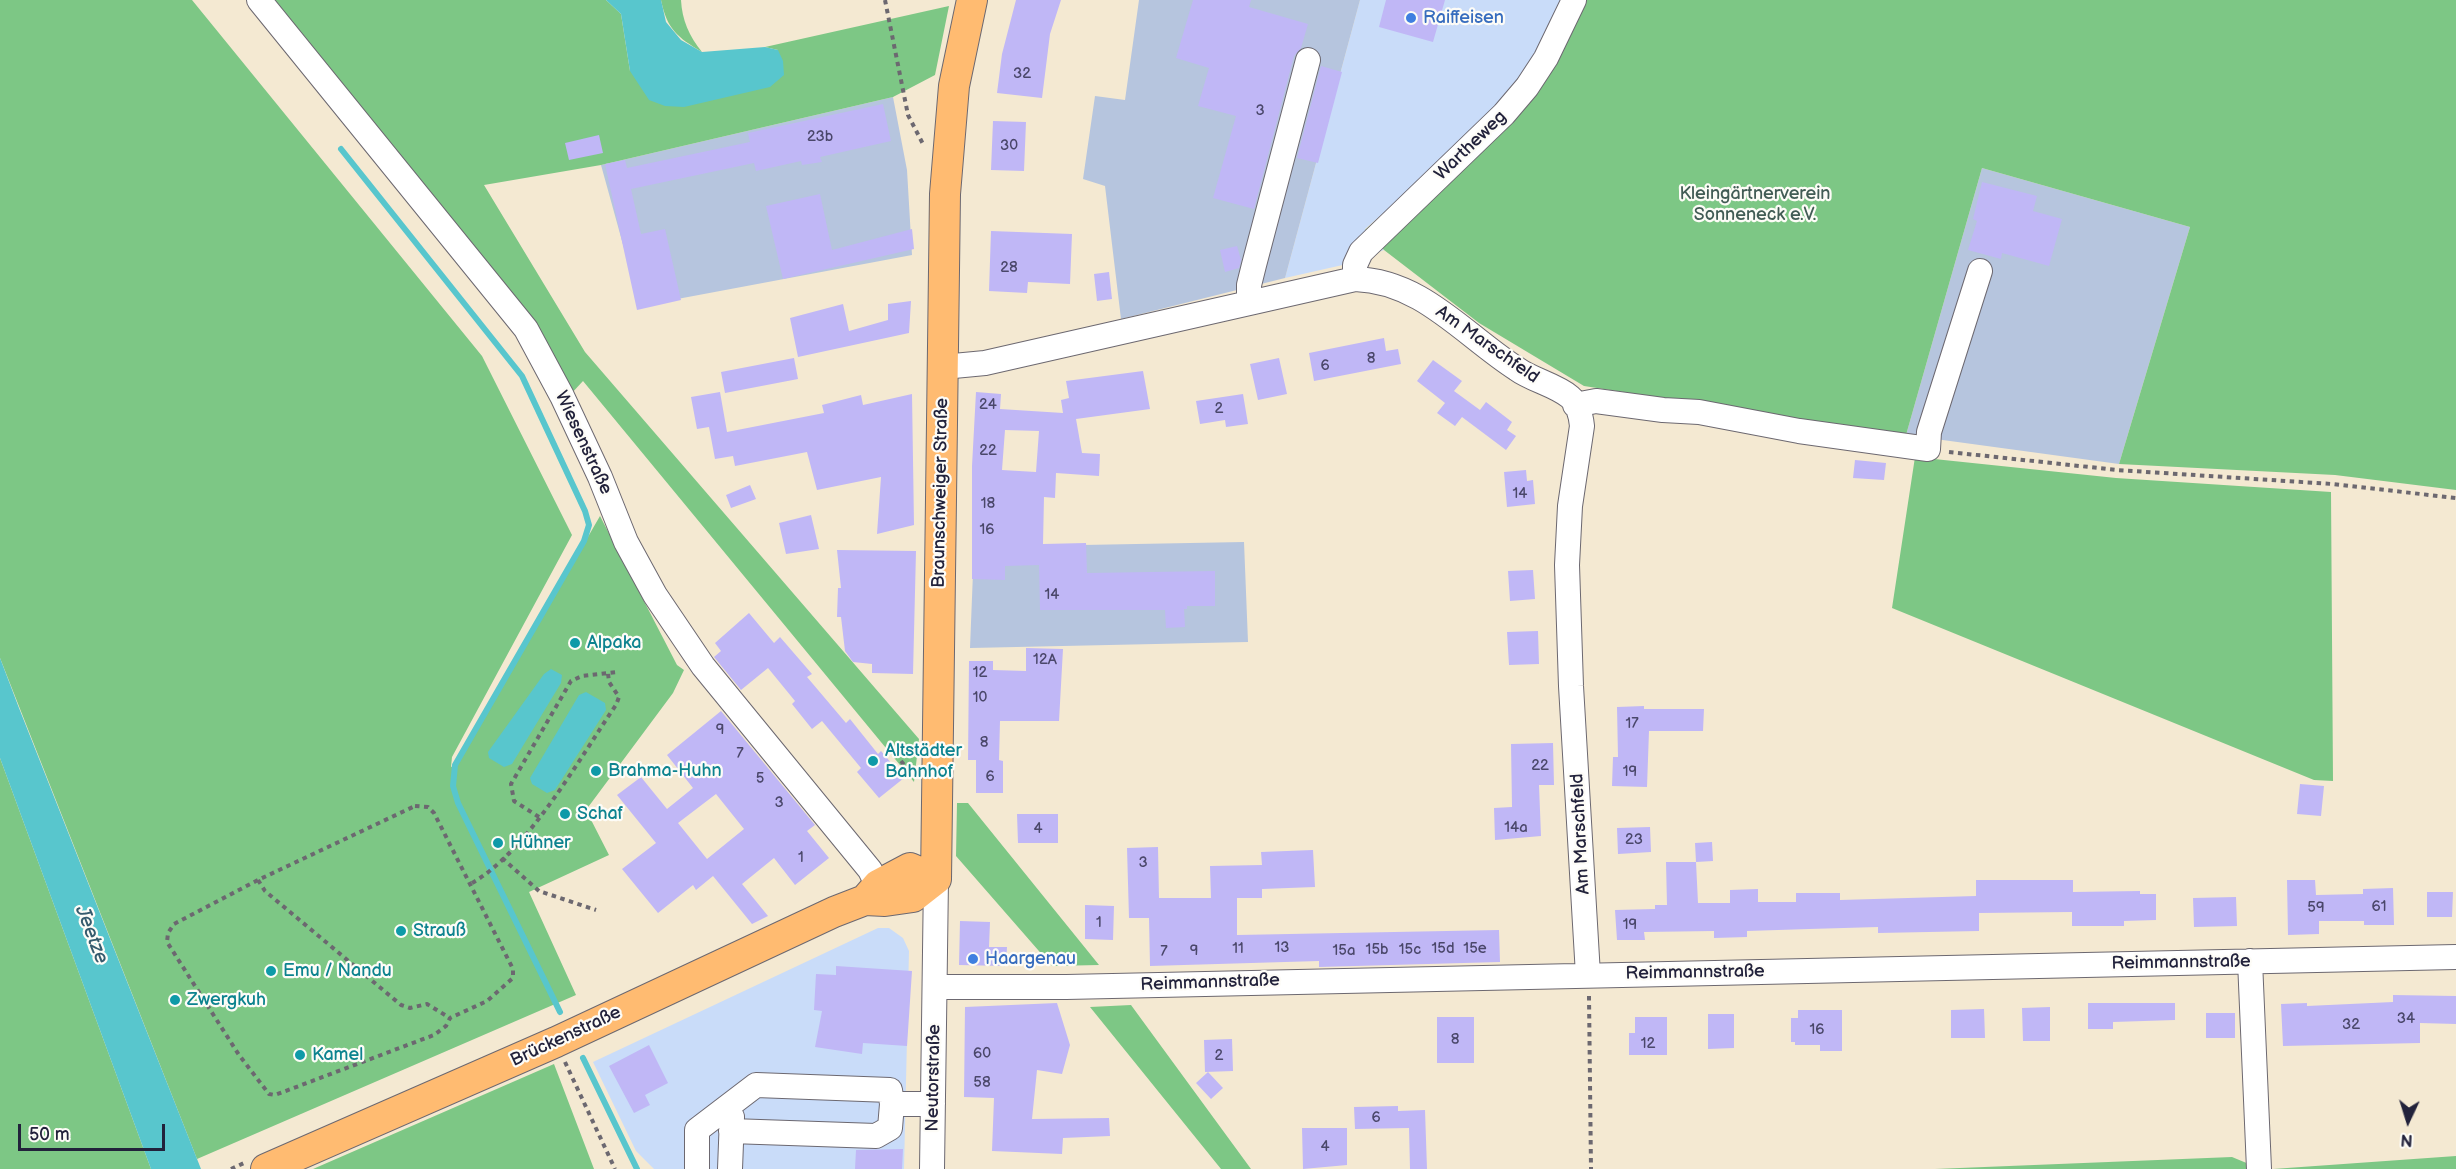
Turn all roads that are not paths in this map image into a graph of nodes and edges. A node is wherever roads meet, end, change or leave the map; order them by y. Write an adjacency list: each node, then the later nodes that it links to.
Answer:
1 (259, 0): 11 (street, Wiesenstraße)
2 (972, 0): 8 (main road, Braunschweiger Straße)
3 (1574, 0): 6 (street, Wartheweg)
4 (1308, 60): 7 (street)
5 (1980, 271): 9 (street)
6 (1355, 279): 7 (street, Am Marschfeld); 9 (street, Am Marschfeld)
7 (1249, 303): 8 (street, Am Marschfeld)
8 (943, 367): 10 (main road, Braunschweiger Straße)
9 (1575, 405): 14 (street, Am Marschfeld)
10 (936, 879): 11 (main road, Brückenstraße); 15 (street, Braunschweiger Straße)
11 (876, 895): 20 (main road, Brückenstraße)
12 (2456, 957): 13 (street, Reimmannstraße)
13 (2250, 961): 14 (street, Reimmannstraße); 24 (street)
14 (1588, 975): 15 (street, Reimmannstraße)
15 (935, 987): 17 (street, Neutorstraße)
16 (892, 1104): 17 (street); 18 (street); 19 (street)
17 (933, 1104): 23 (street, Neutorstraße)
18 (732, 1106): 19 (street); 21 (street)
19 (731, 1131): 22 (street)
20 (266, 1169)
21 (697, 1169)
22 (730, 1169)
23 (932, 1169)
24 (2259, 1169)

